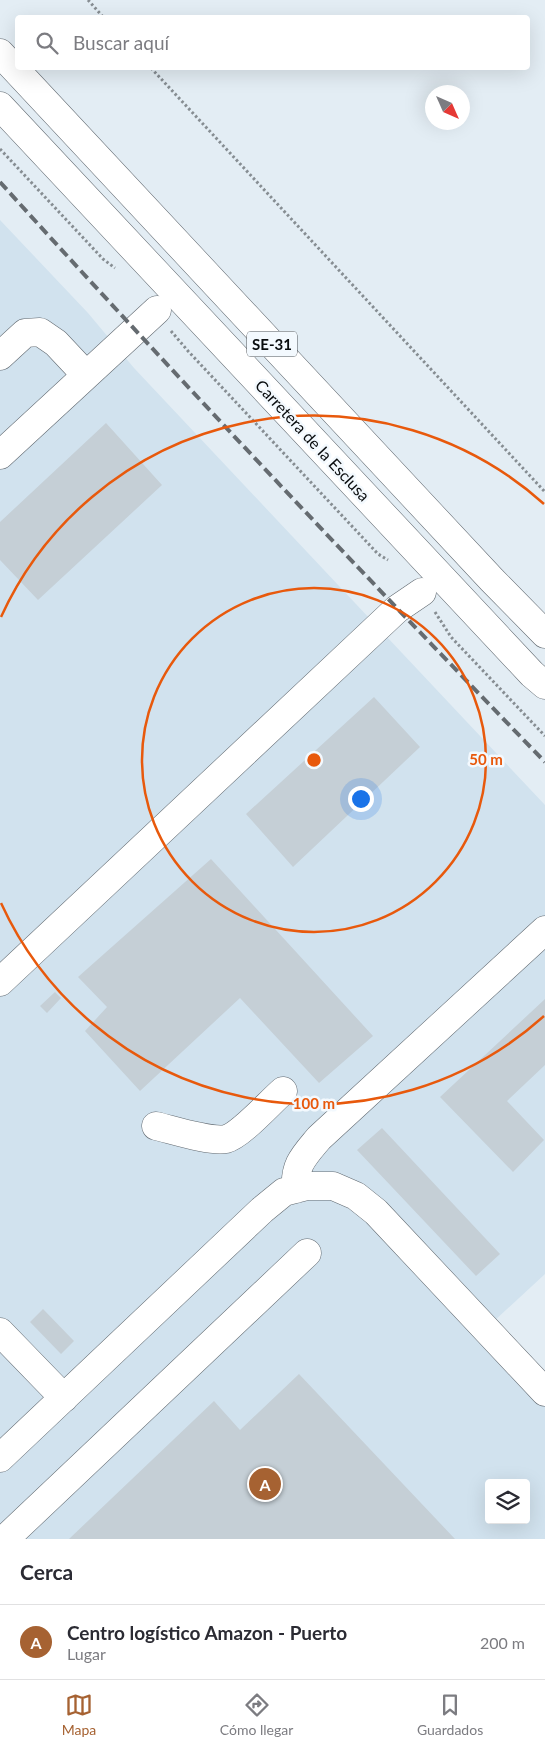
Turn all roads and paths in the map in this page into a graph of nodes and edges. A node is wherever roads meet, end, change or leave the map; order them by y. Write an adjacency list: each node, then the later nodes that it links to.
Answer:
1 (88, 0): 2 (path)
2 (101, 15)
3 (0, 53): 4 (main road, SE-31)
4 (15, 69)
5 (16, 70): 17 (main road, SE-31)
6 (153, 70): 14 (path)
7 (0, 106): 18 (main road, Carretera de la Esclusa / SE-31)
8 (0, 149): 9 (path)
9 (118, 270)
10 (157, 310): 12 (main road); 15 (path)
11 (0, 356): 12 (main road)
12 (86, 375): 13 (main road)
13 (0, 455)
14 (545, 492)
15 (393, 563)
16 (422, 592): 19 (path); 21 (main road)
17 (545, 634)
18 (545, 685)
19 (545, 736)
20 (545, 930): 24 (main road)
21 (0, 982)
22 (282, 1091): 23 (main road)
23 (156, 1126)
24 (296, 1189): 27 (main road); 28 (main road)
25 (307, 1253): 30 (main road)
26 (0, 1332): 28 (main road)
27 (545, 1392)
28 (64, 1398): 29 (main road)
29 (0, 1458)
30 (5, 1539)

